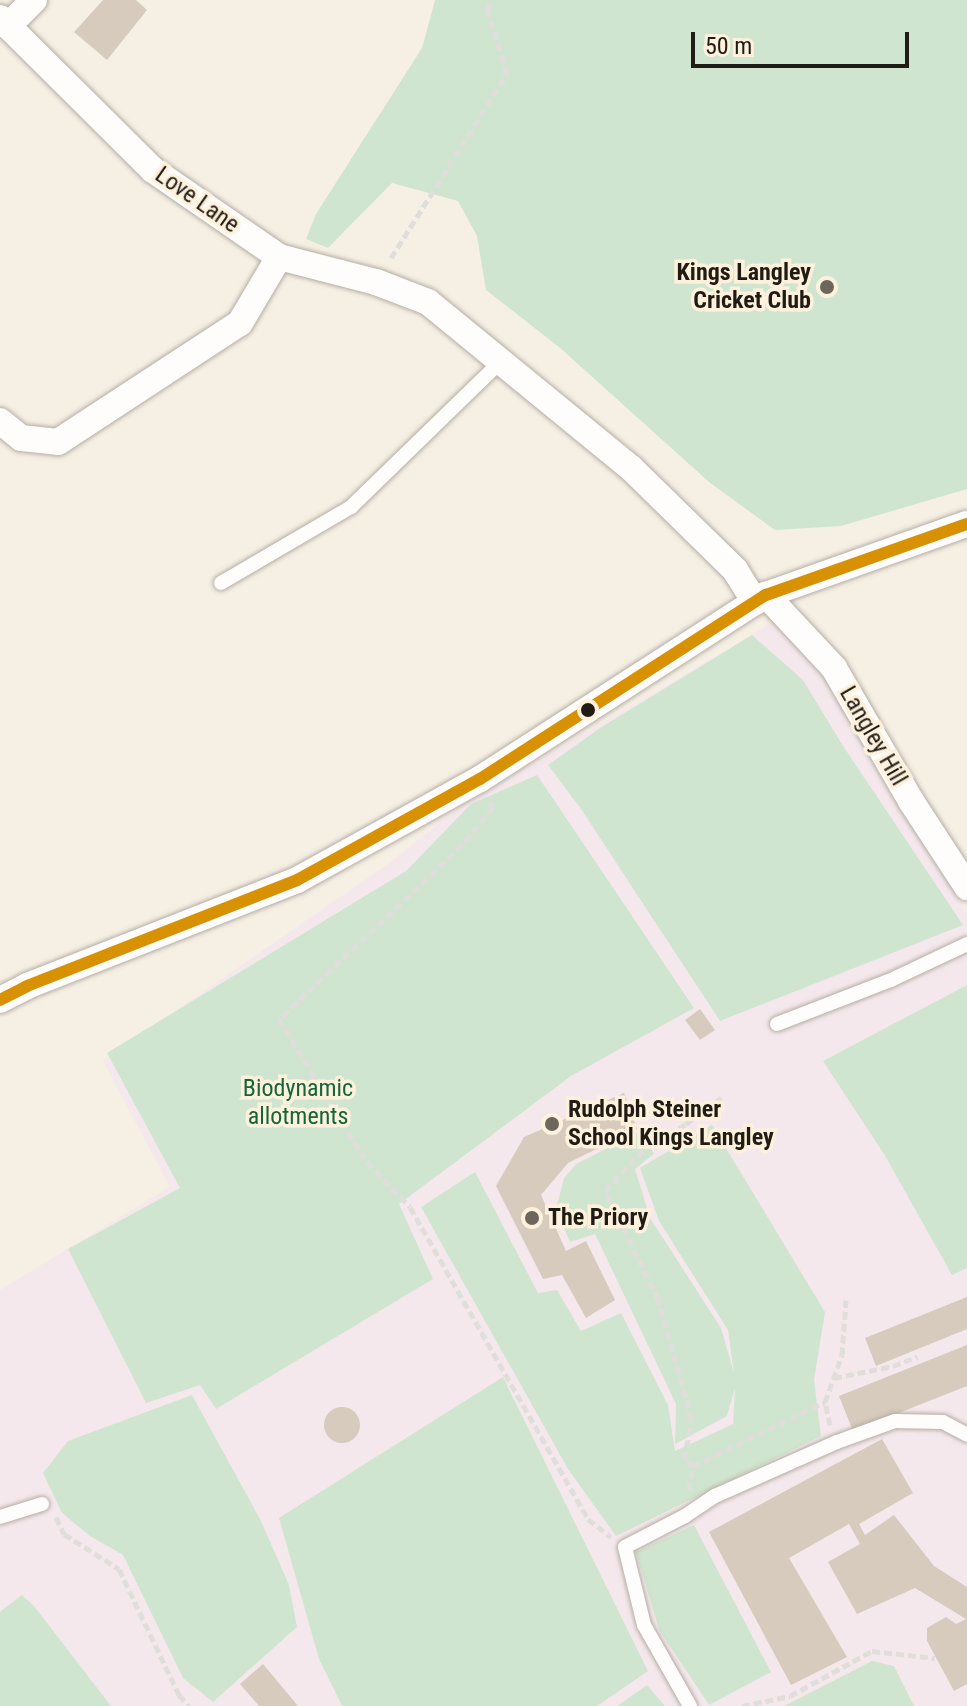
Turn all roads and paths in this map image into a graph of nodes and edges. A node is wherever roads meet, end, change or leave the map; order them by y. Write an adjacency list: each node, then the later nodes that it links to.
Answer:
1 (34, 0): 3 (street)
2 (489, 0): 5 (path)
3 (4, 22): 4 (street, Love Lane)
4 (279, 257): 5 (street, Love Lane); 7 (street)
5 (376, 282): 6 (street, Love Lane)
6 (501, 361): 9 (lane); 10 (street, Love Lane)
7 (0, 421)
8 (967, 524): 10 (street)
9 (221, 583)
10 (761, 599): 11 (street); 12 (street, Langley Hill)
11 (480, 779): 14 (street); 27 (path)
12 (967, 887)
13 (967, 944): 15 (lane)
14 (0, 1000)
15 (777, 1024)
16 (722, 1097): 23 (path)
17 (846, 1300): 19 (path)
18 (917, 1357): 19 (path)
19 (834, 1378): 20 (path)
20 (825, 1402): 21 (path); 23 (path)
21 (826, 1415)
22 (967, 1435): 25 (lane)
23 (693, 1466): 25 (path)
24 (46, 1505): 26 (lane); 29 (path)
25 (685, 1516): 27 (lane)
26 (0, 1517)
27 (625, 1547): 30 (lane)
28 (935, 1658): 31 (path)
29 (189, 1706)
30 (690, 1706)
31 (742, 1706)

